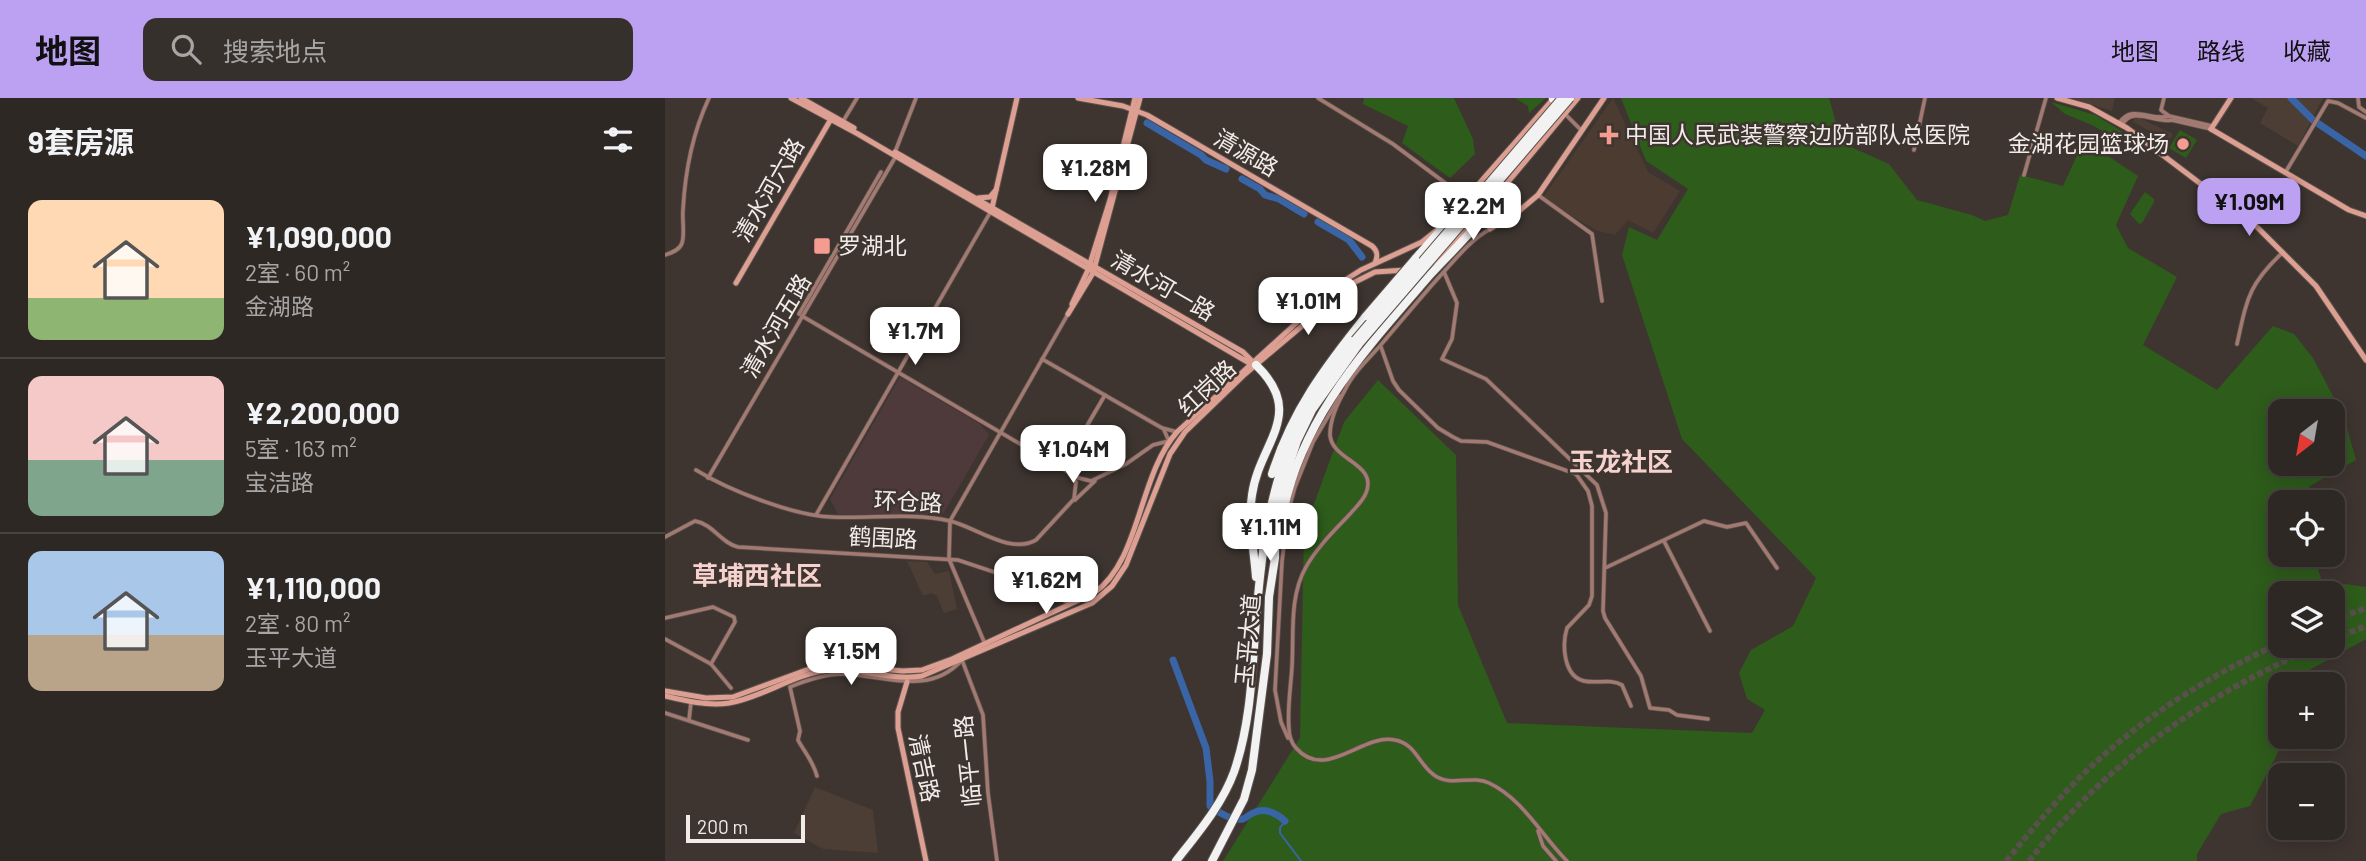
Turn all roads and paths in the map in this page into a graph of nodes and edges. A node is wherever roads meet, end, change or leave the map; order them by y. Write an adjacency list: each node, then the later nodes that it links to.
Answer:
1 (709, 98): 47 (street)
2 (791, 98): 25 (street, 清水河一路)
3 (801, 98): 25 (street, 清水河一路)
4 (857, 98): 27 (street)
5 (916, 98): 32 (street, 清水河五路)
6 (1017, 98): 36 (street)
7 (1078, 98): 21 (street, 清源路)
8 (1091, 98): 21 (street, 清源路)
9 (1137, 98): 21 (street)
10 (1318, 98): 39 (street)
11 (1556, 98): 39 (street, 红岗路); 56 (highway, 玉平大道, bridge)
12 (1570, 98): 56 (highway, 玉平大道, bridge)
13 (1578, 98): 23 (street, 红岗路)
14 (1604, 98): 30 (street)
15 (1925, 98): 31 (street)
16 (2046, 98): 35 (street)
17 (2057, 98): 28 (street)
18 (2164, 98): 24 (street)
19 (2229, 98): 29 (street)
20 (2358, 98): 22 (street)
21 (1135, 109): 48 (street, 清源路); 49 (street, 清源路); 50 (street)
22 (2366, 112)
23 (1565, 114): 30 (street); 41 (street, 红岗路)
24 (2169, 116): 28 (street); 29 (street)
25 (831, 118): 27 (street, 清水河一路); 52 (street, 清水河六路)
26 (2366, 118): 33 (street)
27 (842, 123): 32 (street, 清水河一路)
28 (2120, 124): 29 (street); 46 (street)
29 (2212, 127): 33 (street)
30 (1582, 131): 37 (street)
31 (1914, 150)
32 (895, 154): 38 (street, 清水河一路); 40 (street, 清水河一路); 55 (street, 清水河五路)
33 (2286, 171): 42 (street)
34 (881, 172): 55 (street)
35 (2024, 175)
36 (997, 187): 38 (street); 40 (street)
37 (1538, 195): 43 (street); 53 (street)
38 (972, 197): 40 (street, 清水河一路)
39 (1466, 199): 41 (street); 44 (street, 红岗路)
40 (991, 210): 50 (street, 清水河一路); 62 (street)
41 (1486, 211): 43 (street); 45 (street); 61 (street, 红岗路); 79 (highway)
42 (2366, 215)
43 (1505, 220): 45 (street)
44 (1442, 226): 48 (street, 红岗路); 83 (highway, bridge)
45 (1490, 229): 51 (street)
46 (2283, 252): 57 (street); 60 (street)
47 (665, 256)
48 (1392, 256): 49 (street, 红岗路)
49 (1375, 263): 61 (street, 红岗路)
50 (1091, 268): 54 (street); 61 (street, 清水河一路)
51 (1444, 272): 58 (street); 81 (street)
52 (736, 283)
53 (1602, 302)
54 (1068, 314): 59 (street)
55 (800, 315): 62 (street); 72 (street, 清水河五路)
56 (1357, 342): 79 (highway, 玉平大道); 88 (highway, 玉平大道)
57 (2238, 344)
58 (1380, 345): 63 (street); 98 (street)
59 (1042, 359): 64 (street); 66 (street)
60 (2366, 360)
61 (1253, 363): 67 (street, 红岗路); 83 (highway); 86 (street, 红岗路)
62 (898, 372): 66 (street); 75 (street)
63 (1345, 389): 103 (street); 103 (street)
64 (1105, 396): 65 (street); 69 (street)
65 (1162, 428): 67 (street); 68 (street)
66 (1001, 432): 71 (street); 76 (street)
67 (1177, 432): 68 (street, 红岗路)
68 (1169, 441): 73 (street, 环仓路); 84 (street, 红岗路)
69 (1071, 453)
70 (696, 470): 72 (street, 环仓路)
71 (1073, 476): 73 (street); 74 (street)
72 (708, 478): 75 (street, 环仓路)
73 (1096, 480): 74 (street, 环仓路)
74 (1067, 508): 76 (street, 环仓路)
75 (816, 515): 76 (street, 环仓路)
76 (950, 521): 80 (street)
77 (665, 537): 80 (street, 鹤围路)
78 (1664, 541): 81 (street); 82 (street); 89 (street)
79 (1275, 558): 106 (highway, 玉平大道)
80 (949, 559): 84 (street, 鹤围路); 91 (street)
81 (1605, 568): 100 (street)
82 (1777, 568)
83 (1256, 580): 88 (highway)
84 (1070, 604): 85 (street, 红岗路)
85 (1061, 608): 86 (street); 91 (street, 红岗路)
86 (1063, 616): 92 (street, 红岗路)
87 (665, 618): 93 (street)
88 (1256, 620): 109 (highway, 玉平大道)
89 (1710, 631)
90 (665, 639): 93 (street)
91 (985, 644): 96 (street, 红岗路)
92 (962, 660): 94 (street); 97 (street, 红岗路); 108 (street, 临平一路)
93 (711, 664): 95 (street)
94 (908, 682): 104 (street); 107 (street, 清吉路)
95 (731, 688)
96 (666, 692): 97 (street, 红岗路)
97 (691, 702): 101 (street)
98 (1631, 706)
99 (665, 713): 101 (street)
100 (1707, 719)
101 (689, 720): 102 (street)
102 (748, 740)
103 (1294, 746): 105 (street)
104 (817, 776)
105 (1536, 825): 110 (street); 111 (street)
106 (1214, 859)
107 (926, 861)
108 (997, 861)
109 (1176, 861)
110 (1556, 861)
111 (1567, 861)

